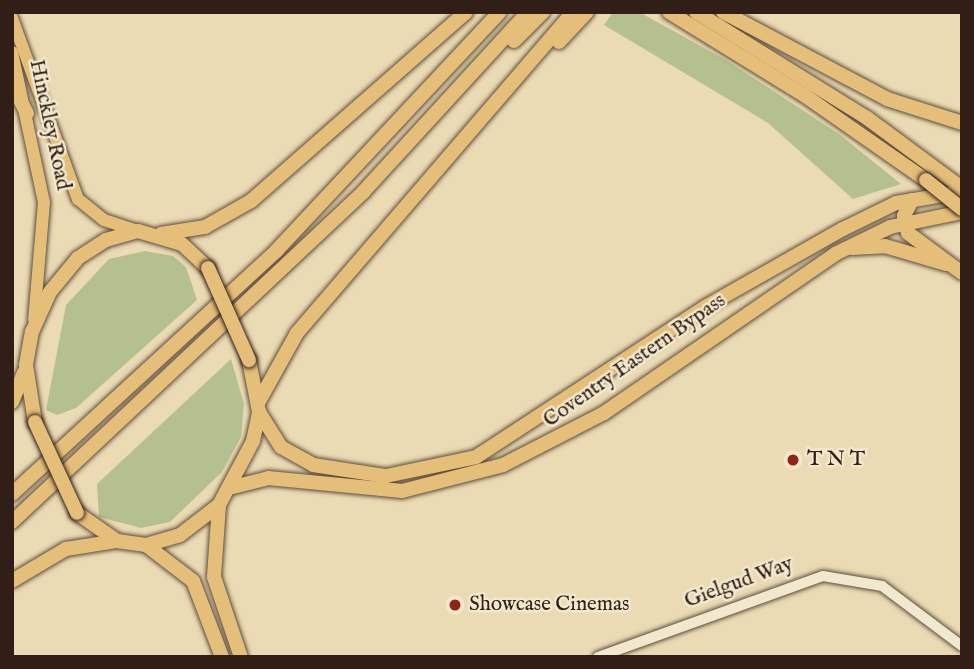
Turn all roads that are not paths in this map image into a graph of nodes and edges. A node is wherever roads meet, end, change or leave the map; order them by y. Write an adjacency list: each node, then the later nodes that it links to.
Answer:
1 (466, 12): 22 (highway)
2 (500, 12): 31 (highway)
3 (528, 12): 13 (highway)
4 (543, 12): 13 (highway)
5 (573, 12): 16 (highway)
6 (587, 12): 16 (highway)
7 (668, 12): 19 (highway, bridge)
8 (696, 12): 17 (highway)
9 (723, 12): 15 (highway)
10 (12, 18): 21 (main road, Hinckley Road)
11 (12, 52): 14 (main road, Hinckley Road)
12 (12, 83): 14 (highway)
13 (460, 89): 33 (highway)
14 (27, 113): 26 (main road, Hinckley Road)
15 (962, 123)
16 (465, 139): 29 (highway)
17 (962, 190): 18 (highway, Coventry Eastern Bypass)
18 (912, 200): 20 (highway); 29 (highway, Coventry Eastern Bypass)
19 (962, 210): 20 (highway, Coventry Eastern Bypass)
20 (904, 222): 23 (highway, Coventry Eastern Bypass); 24 (highway)
21 (138, 231): 22 (highway); 26 (highway)
22 (161, 234): 29 (highway, bridge)
23 (835, 254): 24 (highway); 30 (highway, Coventry Eastern Bypass)
24 (946, 264): 25 (highway)
25 (962, 273)
26 (32, 332): 27 (highway)
27 (26, 365): 28 (highway); 34 (highway, bridge)
28 (12, 402)
29 (259, 407): 30 (highway)
30 (233, 487): 32 (highway)
31 (12, 494)
32 (219, 505): 35 (highway); 39 (highway)
33 (12, 522)
34 (117, 541): 35 (highway); 36 (highway)
35 (146, 545): 38 (highway)
36 (12, 581)
37 (962, 646): 40 (street, Gielgud Way)
38 (222, 657)
39 (241, 657)
40 (598, 657)

